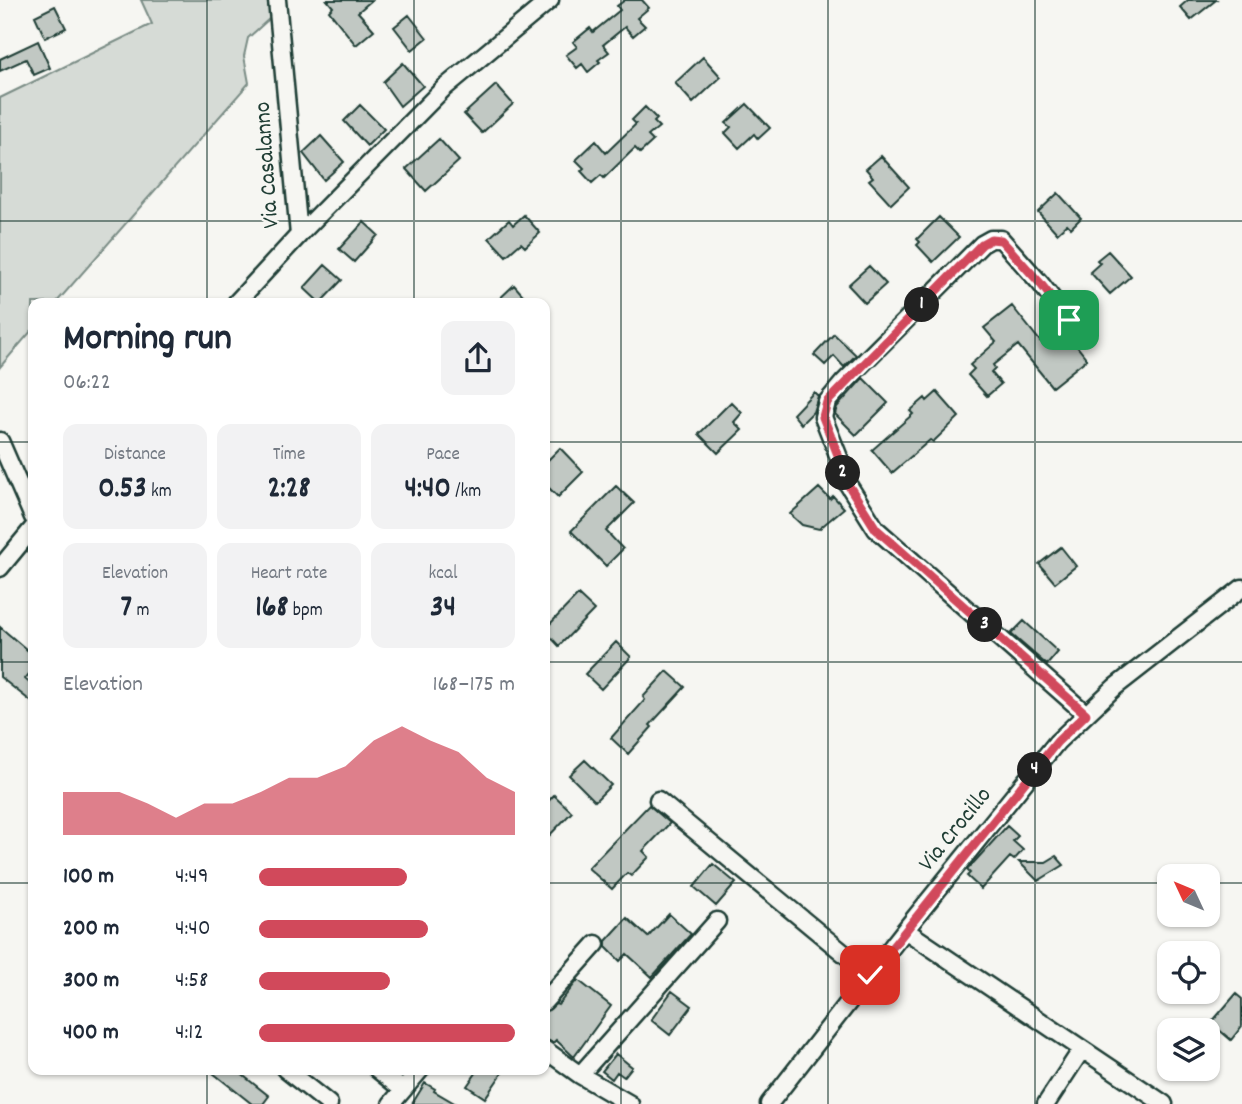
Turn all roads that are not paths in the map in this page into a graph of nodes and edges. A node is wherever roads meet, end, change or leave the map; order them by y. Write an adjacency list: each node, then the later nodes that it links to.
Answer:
1 (277, 0): 3 (street, Via Casalanno)
2 (550, 0): 3 (street)
3 (299, 235): 4 (street, Via Casalanno)
4 (241, 298)
5 (1069, 320): 11 (street)
6 (0, 441): 7 (street)
7 (28, 505)
8 (28, 534): 9 (street)
9 (0, 568)
10 (1242, 588): 11 (street, Via Crocillo)
11 (1086, 714): 14 (street, Via Crocillo)
12 (659, 800): 16 (street)
13 (717, 921): 23 (street)
14 (905, 930): 16 (street, Via Crocillo); 18 (street)
15 (596, 944): 17 (street)
16 (870, 975): 28 (street, Via Crocillo)
17 (550, 995)
18 (1082, 1049): 29 (street); 30 (street)
19 (550, 1053): 23 (street)
20 (293, 1075): 25 (street)
21 (384, 1075): 24 (street)
22 (416, 1075): 24 (street)
23 (580, 1075): 27 (street)
24 (403, 1090): 26 (street)
25 (329, 1104)
26 (391, 1104)
27 (630, 1104)
28 (769, 1104)
29 (1046, 1104)
30 (1164, 1104)

